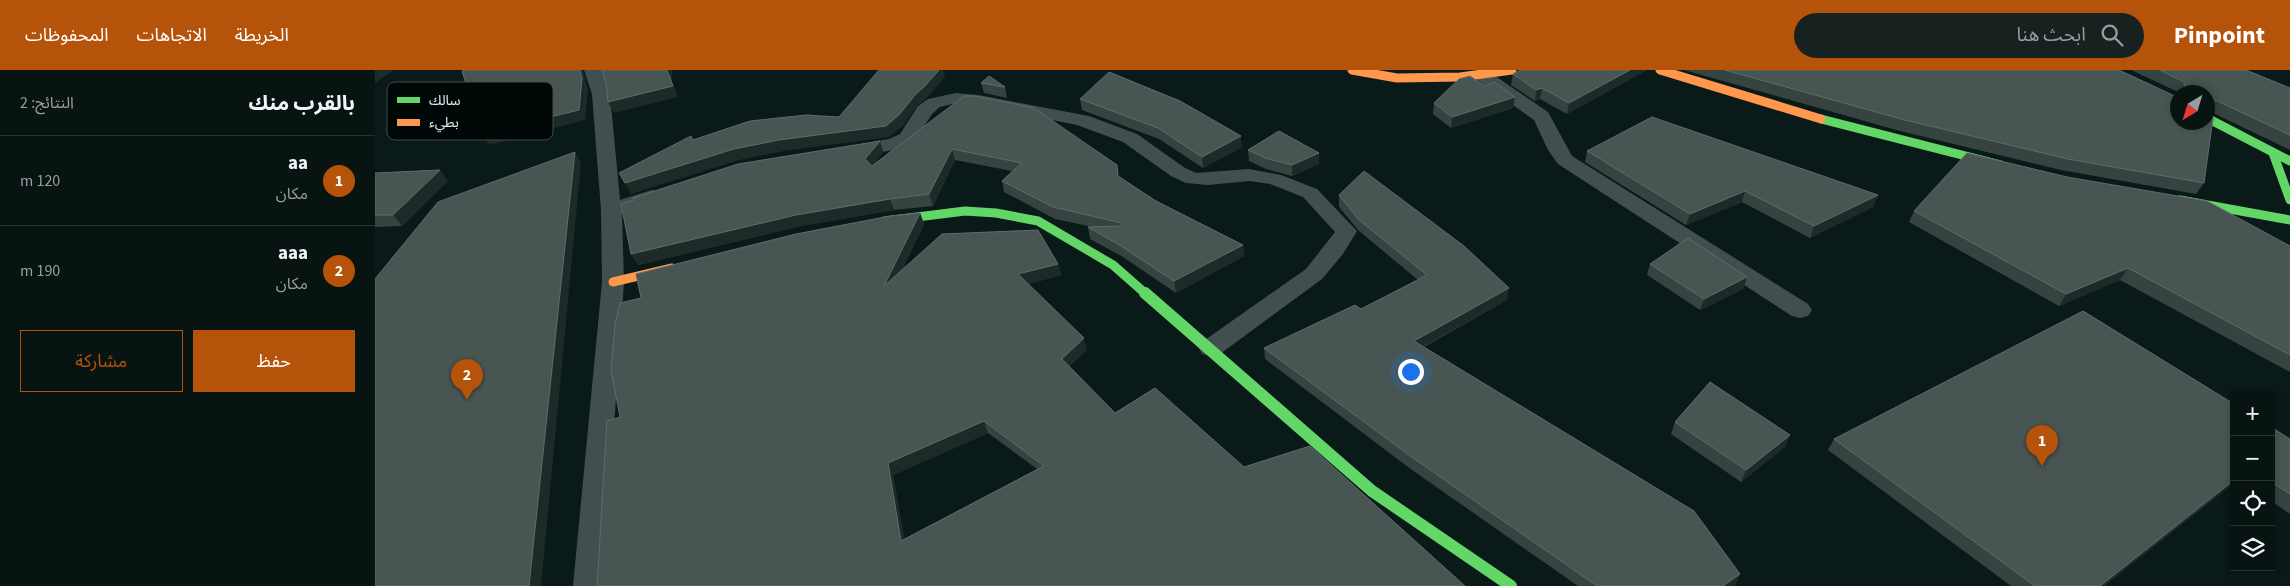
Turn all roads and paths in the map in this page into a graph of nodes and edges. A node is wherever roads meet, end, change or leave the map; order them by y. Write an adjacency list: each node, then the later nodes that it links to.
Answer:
1 (593, 70): 14 (street)
2 (1351, 70): 5 (street)
3 (1511, 70): 5 (street)
4 (1660, 70): 10 (street)
5 (1482, 75): 19 (street)
6 (2215, 122): 7 (street)
7 (2273, 152): 9 (street); 13 (street)
8 (828, 154): 20 (street)
9 (2290, 161)
10 (2014, 168)
11 (674, 189): 14 (street)
12 (2166, 198): 15 (street)
13 (2290, 200)
14 (611, 210): 18 (street)
15 (2290, 220)
16 (875, 223): 20 (street)
17 (679, 266): 18 (street)
18 (613, 282): 21 (street)
19 (1800, 310)
20 (1211, 348): 22 (street)
21 (588, 586)
22 (1511, 586)

